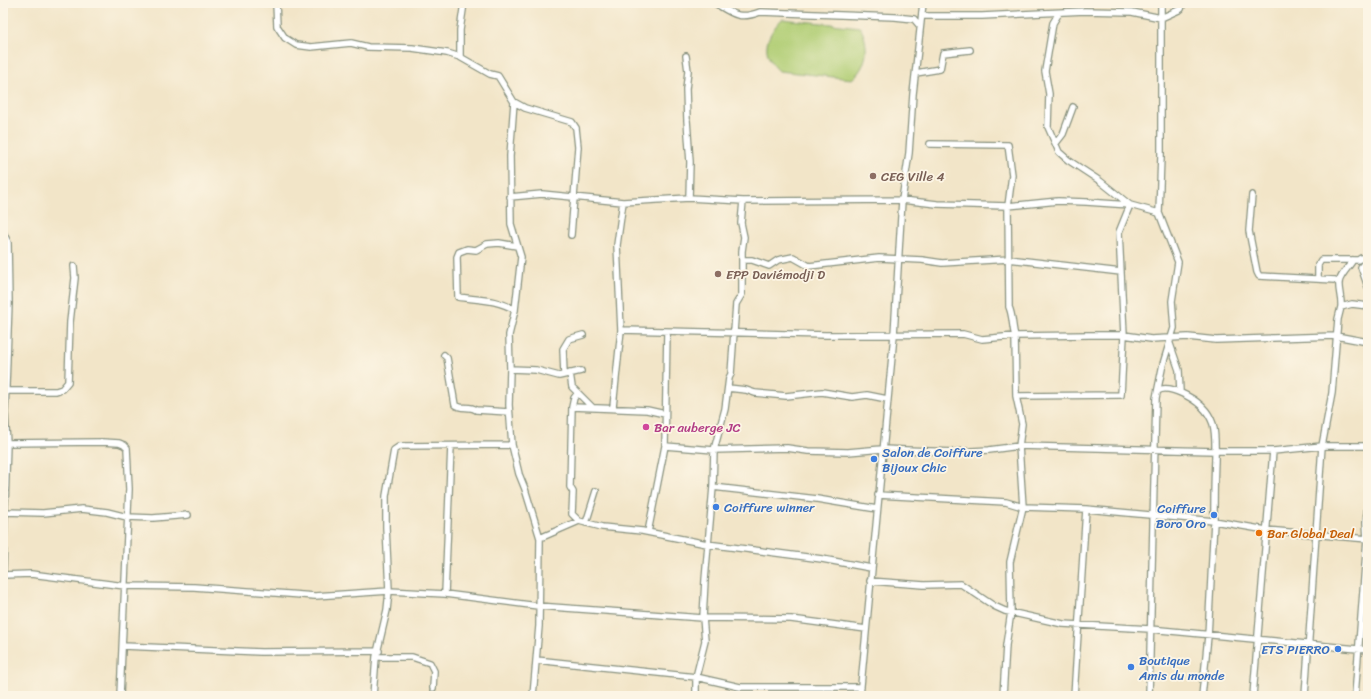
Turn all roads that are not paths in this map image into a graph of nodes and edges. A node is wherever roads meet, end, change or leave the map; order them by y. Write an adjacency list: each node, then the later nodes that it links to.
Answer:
1 (276, 3): 13 (street)
2 (464, 3): 13 (street)
3 (715, 3): 10 (street)
4 (923, 3): 8 (street)
5 (1161, 3): 9 (street)
6 (1183, 3): 9 (street)
7 (1059, 13): 8 (street); 9 (street); 17 (street)
8 (922, 16): 10 (street)
9 (1161, 18): 28 (street)
10 (919, 25): 14 (street)
11 (970, 50): 14 (street)
12 (686, 56): 22 (street)
13 (460, 57): 15 (street)
14 (916, 73): 23 (street)
15 (514, 102): 20 (street); 21 (street)
16 (1073, 107): 17 (street)
17 (1056, 143): 26 (street)
18 (930, 144): 27 (street)
19 (1252, 195): 40 (street)
20 (510, 197): 21 (street); 31 (street)
21 (573, 197): 25 (street); 30 (street)
22 (689, 198): 24 (street); 25 (street)
23 (902, 200): 24 (street); 27 (street); 32 (street)
24 (743, 201): 34 (street)
25 (623, 202): 46 (street)
26 (1130, 205): 27 (street); 28 (street); 39 (street)
27 (1008, 206): 33 (street)
28 (1159, 213): 54 (street)
29 (3, 232): 61 (street)
30 (571, 235)
31 (517, 246): 45 (street); 45 (street)
32 (898, 259): 33 (street); 34 (street); 50 (street)
33 (1009, 259): 39 (street); 51 (street)
34 (742, 260): 48 (street)
35 (1356, 260): 36 (street); 38 (street); 40 (street); 41 (street)
36 (1367, 260): 38 (street)
37 (74, 266): 61 (street)
38 (1361, 267): 42 (street)
39 (1121, 272): 52 (street)
40 (1318, 280): 41 (street)
41 (1339, 283): 44 (street)
42 (1368, 287)
43 (1368, 306): 44 (street)
44 (1341, 307): 53 (street)
45 (515, 310): 57 (street)
46 (621, 330): 47 (street); 69 (street)
47 (667, 332): 48 (street); 72 (street)
48 (734, 334): 50 (street); 60 (street)
49 (583, 335): 59 (street)
50 (894, 335): 51 (street); 66 (street)
51 (1015, 336): 52 (street); 65 (street)
52 (1124, 336): 54 (street); 65 (street)
53 (1336, 336): 54 (street); 55 (street); 78 (street)
54 (1171, 341): 62 (street); 63 (street)
55 (1368, 342)
56 (444, 355): 70 (street)
57 (510, 370): 59 (street); 70 (street)
58 (580, 371): 59 (street)
59 (567, 374): 64 (street)
60 (728, 388): 66 (street); 81 (street)
61 (6, 391): 71 (street)
62 (1158, 391): 63 (street); 82 (street)
63 (1180, 392): 83 (street)
64 (578, 393): 67 (street); 68 (street)
65 (1016, 396): 77 (street)
66 (887, 398): 80 (street)
67 (572, 407): 68 (street); 96 (street)
68 (592, 407): 69 (street)
69 (613, 407): 72 (street)
70 (509, 412): 74 (street)
71 (4, 413): 73 (street)
72 (665, 414): 76 (street)
73 (7, 443): 92 (street); 95 (street)
74 (512, 445): 75 (street); 102 (street)
75 (451, 446): 110 (street); 111 (street)
76 (665, 446): 81 (street); 100 (street)
77 (1019, 446): 80 (street); 82 (street); 89 (street)
78 (1322, 446): 79 (street); 84 (street); 101 (street)
79 (1367, 448)
80 (882, 449): 81 (street); 87 (street)
81 (714, 450): 85 (street)
82 (1155, 451): 83 (street); 93 (street)
83 (1215, 451): 84 (street); 97 (street)
84 (1273, 451): 99 (street)
85 (713, 487): 90 (street); 104 (street)
86 (596, 491): 98 (street)
87 (878, 495): 89 (street); 90 (street)
88 (1368, 503): 103 (street)
89 (1024, 507): 91 (street); 113 (street)
90 (877, 509): 105 (street)
91 (1086, 509): 93 (street); 115 (street)
92 (4, 512): 95 (street); 106 (street)
93 (1154, 514): 97 (street); 117 (street)
94 (188, 515): 95 (street)
95 (127, 517): 109 (street)
96 (579, 521): 98 (street); 102 (street)
97 (1214, 521): 99 (street); 118 (street)
98 (586, 523): 100 (street)
99 (1266, 530): 101 (street); 119 (street)
100 (648, 532): 104 (street)
101 (1315, 535): 103 (street); 120 (street)
102 (540, 538): 112 (street)
103 (1368, 539): 122 (street)
104 (707, 544): 105 (street); 114 (street)
105 (871, 568): 108 (street)
106 (3, 570)
107 (3, 575): 109 (street)
108 (870, 581): 113 (street); 116 (street)
109 (125, 586): 110 (street); 121 (street)
110 (389, 591): 111 (street); 124 (street)
111 (445, 594): 112 (street)
112 (540, 606): 114 (street); 125 (street)
113 (1011, 612): 115 (street); 134 (street)
114 (703, 618): 116 (street); 126 (street)
115 (1079, 625): 117 (street); 135 (street)
116 (866, 629): 127 (street)
117 (1150, 629): 118 (street); 136 (street)
118 (1208, 636): 119 (street); 137 (street)
119 (1257, 638): 120 (street); 138 (street)
120 (1310, 644): 122 (street); 139 (street)
121 (123, 646): 124 (street); 129 (street)
122 (1359, 649): 123 (street); 140 (street)
123 (1368, 650)
124 (378, 654): 128 (street); 130 (street)
125 (536, 660): 126 (street); 131 (street)
126 (696, 677): 127 (street); 132 (street)
127 (861, 687): 133 (street)
128 (433, 688)
129 (120, 696)
130 (373, 696)
131 (533, 696)
132 (696, 696)
133 (860, 696)
134 (1003, 696)
135 (1074, 696)
136 (1149, 696)
137 (1202, 696)
138 (1253, 696)
139 (1305, 696)
140 (1355, 696)

